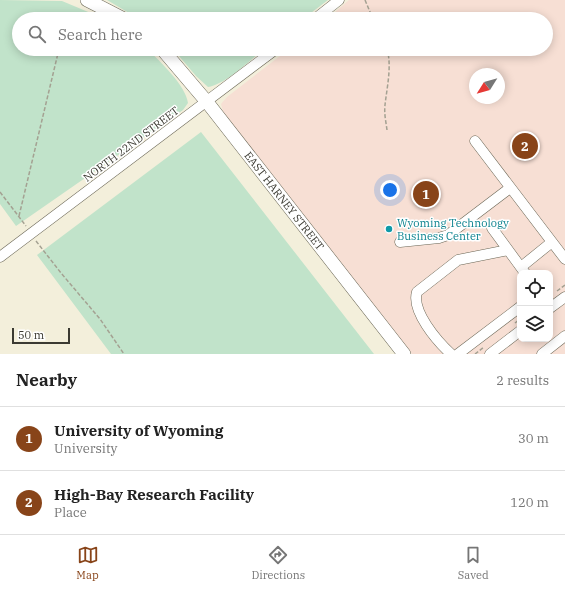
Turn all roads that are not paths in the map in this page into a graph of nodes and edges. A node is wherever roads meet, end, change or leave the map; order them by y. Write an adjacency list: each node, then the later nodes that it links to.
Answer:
1 (87, 0): 3 (main road)
2 (339, 0): 4 (street)
3 (110, 12)
4 (324, 12)
5 (168, 56): 7 (main road, EAST HARNEY STREET)
6 (267, 56): 7 (street, NORTH 22ND STREET)
7 (207, 102): 14 (street, NORTH 22ND STREET); 22 (main road, EAST HARNEY STREET)
8 (475, 141): 9 (street)
9 (510, 188): 11 (street); 12 (street)
10 (492, 228): 13 (street)
11 (400, 242)
12 (552, 242): 15 (street); 16 (street)
13 (508, 250): 16 (street); 23 (street)
14 (0, 257)
15 (565, 259)
16 (523, 270)
17 (565, 297): 18 (street)
18 (553, 306)
19 (517, 309): 24 (street)
20 (517, 333): 25 (street)
21 (565, 336): 26 (street)
22 (404, 354)
23 (451, 354)
24 (458, 354)
25 (490, 354)
26 (542, 354)

